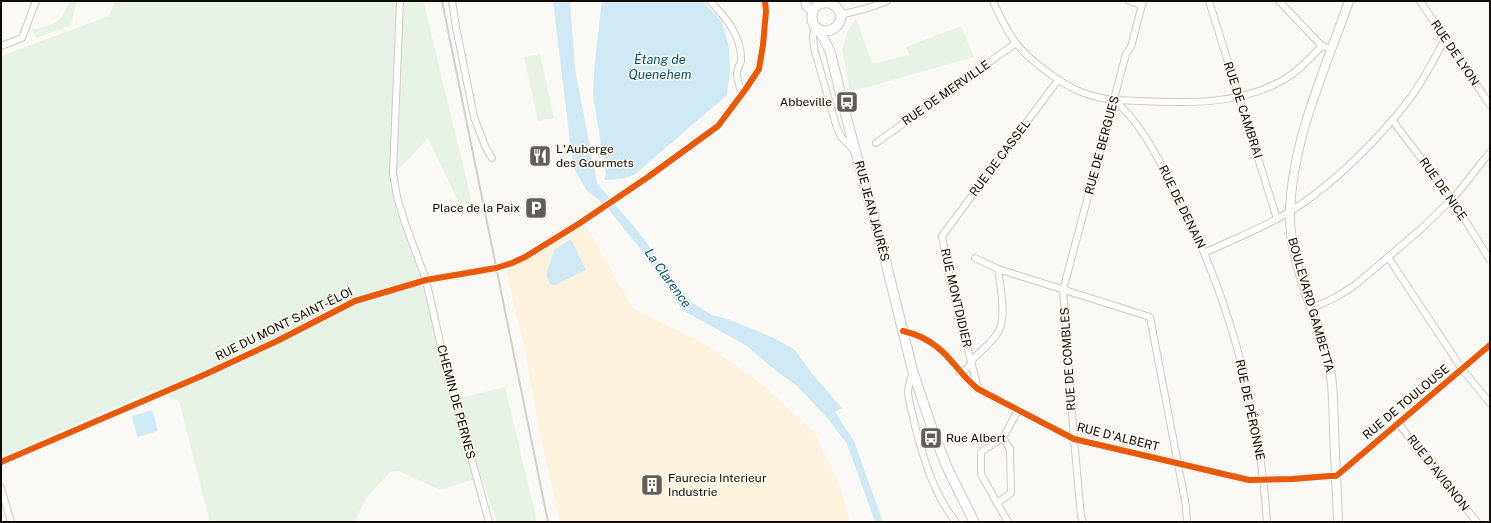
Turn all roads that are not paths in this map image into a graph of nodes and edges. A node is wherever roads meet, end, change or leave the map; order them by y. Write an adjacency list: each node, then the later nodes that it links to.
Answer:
1 (36, 1): 22 (street)
2 (400, 1): 47 (street, CHEMIN DE PERNES)
3 (452, 1): 37 (street)
4 (710, 1): 29 (street)
5 (765, 1): 29 (street)
6 (805, 1): 16 (street)
7 (887, 1): 17 (street)
8 (993, 1): 21 (street)
9 (1128, 1): 15 (street)
10 (1208, 1): 30 (street, RUE DE CAMBRAI)
11 (1279, 1): 23 (street)
12 (1349, 1): 24 (street, BOULEVARD GAMBETTA)
13 (1420, 1): 20 (street, RUE DE LYON)
14 (829, 2): 16 (main road); 17 (main road)
15 (1142, 3): 31 (street, RUE DE BERGUES)
16 (814, 6): 19 (main road)
17 (840, 15): 18 (main road)
18 (834, 28): 19 (main road); 25 (main road, RUE JEAN JAURÈS)
19 (818, 29): 25 (main road, RUE JEAN JAURÈS); 35 (street)
20 (1445, 39): 32 (street, RUE DE LYON); 33 (street)
21 (1016, 43): 28 (street); 34 (street, RUE DE MERVILLE)
22 (1, 46)
23 (1322, 46): 24 (street); 26 (street)
24 (1332, 49): 27 (street, BOULEVARD GAMBETTA)
25 (830, 51): 35 (main road, RUE JEAN JAURÈS)
26 (1314, 55): 27 (street); 30 (street)
27 (1329, 58): 39 (street, BOULEVARD GAMBETTA)
28 (1058, 80): 31 (street); 41 (street, RUE DE CASSEL)
29 (742, 94): 47 (street, RUE DU MONT SAINT-ÉLOI)
30 (1240, 97): 31 (street); 40 (street, RUE DE CAMBRAI)
31 (1114, 100): 42 (street, RUE DE DENAIN); 48 (street, RUE DE BERGUES)
32 (1490, 106)
33 (1392, 120): 38 (street, RUE DE NICE); 39 (street)
34 (876, 143)
35 (856, 151): 51 (main road, RUE JEAN JAURÈS)
36 (1490, 152): 38 (street)
37 (492, 158)
38 (1452, 199): 43 (street); 45 (street, RUE DE NICE)
39 (1290, 211): 40 (street); 49 (street, BOULEVARD GAMBETTA)
40 (1277, 219): 42 (street)
41 (942, 236): 53 (street, RUE MONTDIDIER)
42 (1204, 254): 50 (street, RUE DE DENAIN)
43 (1388, 257): 49 (street); 54 (street)
44 (975, 258): 46 (street)
45 (1490, 260)
46 (998, 269): 48 (street); 53 (street)
47 (426, 280): 63 (street, RUE DU MONT SAINT-ÉLOI); 70 (street, CHEMIN DE PERNES)
48 (1063, 290): 62 (street, RUE DE COMBLES); 64 (street)
49 (1311, 309): 65 (street, BOULEVARD GAMBETTA)
50 (1230, 324): 66 (street, RUE DE PÉRONNE)
51 (903, 331): 55 (main road, RUE JEAN JAURÈS); 56 (street, RUE D'ALBERT)
52 (1490, 345): 54 (street, RUE DE TOULOUSE)
53 (971, 360): 56 (street, RUE MONTDIDIER); 57 (street, RUE MONTDIDIER)
54 (1462, 369): 58 (street); 60 (street, RUE DE TOULOUSE)
55 (914, 372): 71 (street); 72 (main road, RUE JEAN JAURÈS)
56 (959, 372): 57 (street, RUE D'ALBERT)
57 (978, 389): 59 (street, RUE D'ALBERT)
58 (1490, 403)
59 (1018, 410): 61 (street); 62 (street, RUE D'ALBERT)
60 (1398, 423): 65 (street, RUE DE TOULOUSE); 78 (street, RUE D'AVIGNON)
61 (1003, 438): 68 (street); 68 (street)
62 (1074, 439): 64 (street, RUE D'ALBERT); 74 (street, RUE DE COMBLES)
63 (1, 462)
64 (1179, 463): 66 (street, RUE D'ALBERT); 75 (street)
65 (1336, 476): 66 (street, RUE D'ALBERT); 77 (street, BOULEVARD GAMBETTA)
66 (1264, 480): 76 (street, RUE DE PÉRONNE)
67 (1, 488): 69 (street)
68 (997, 503): 73 (street)
69 (11, 522)
70 (489, 522)
71 (956, 522)
72 (974, 522)
73 (1008, 522)
74 (1083, 522)
75 (1187, 522)
76 (1267, 522)
77 (1338, 522)
78 (1477, 522)

